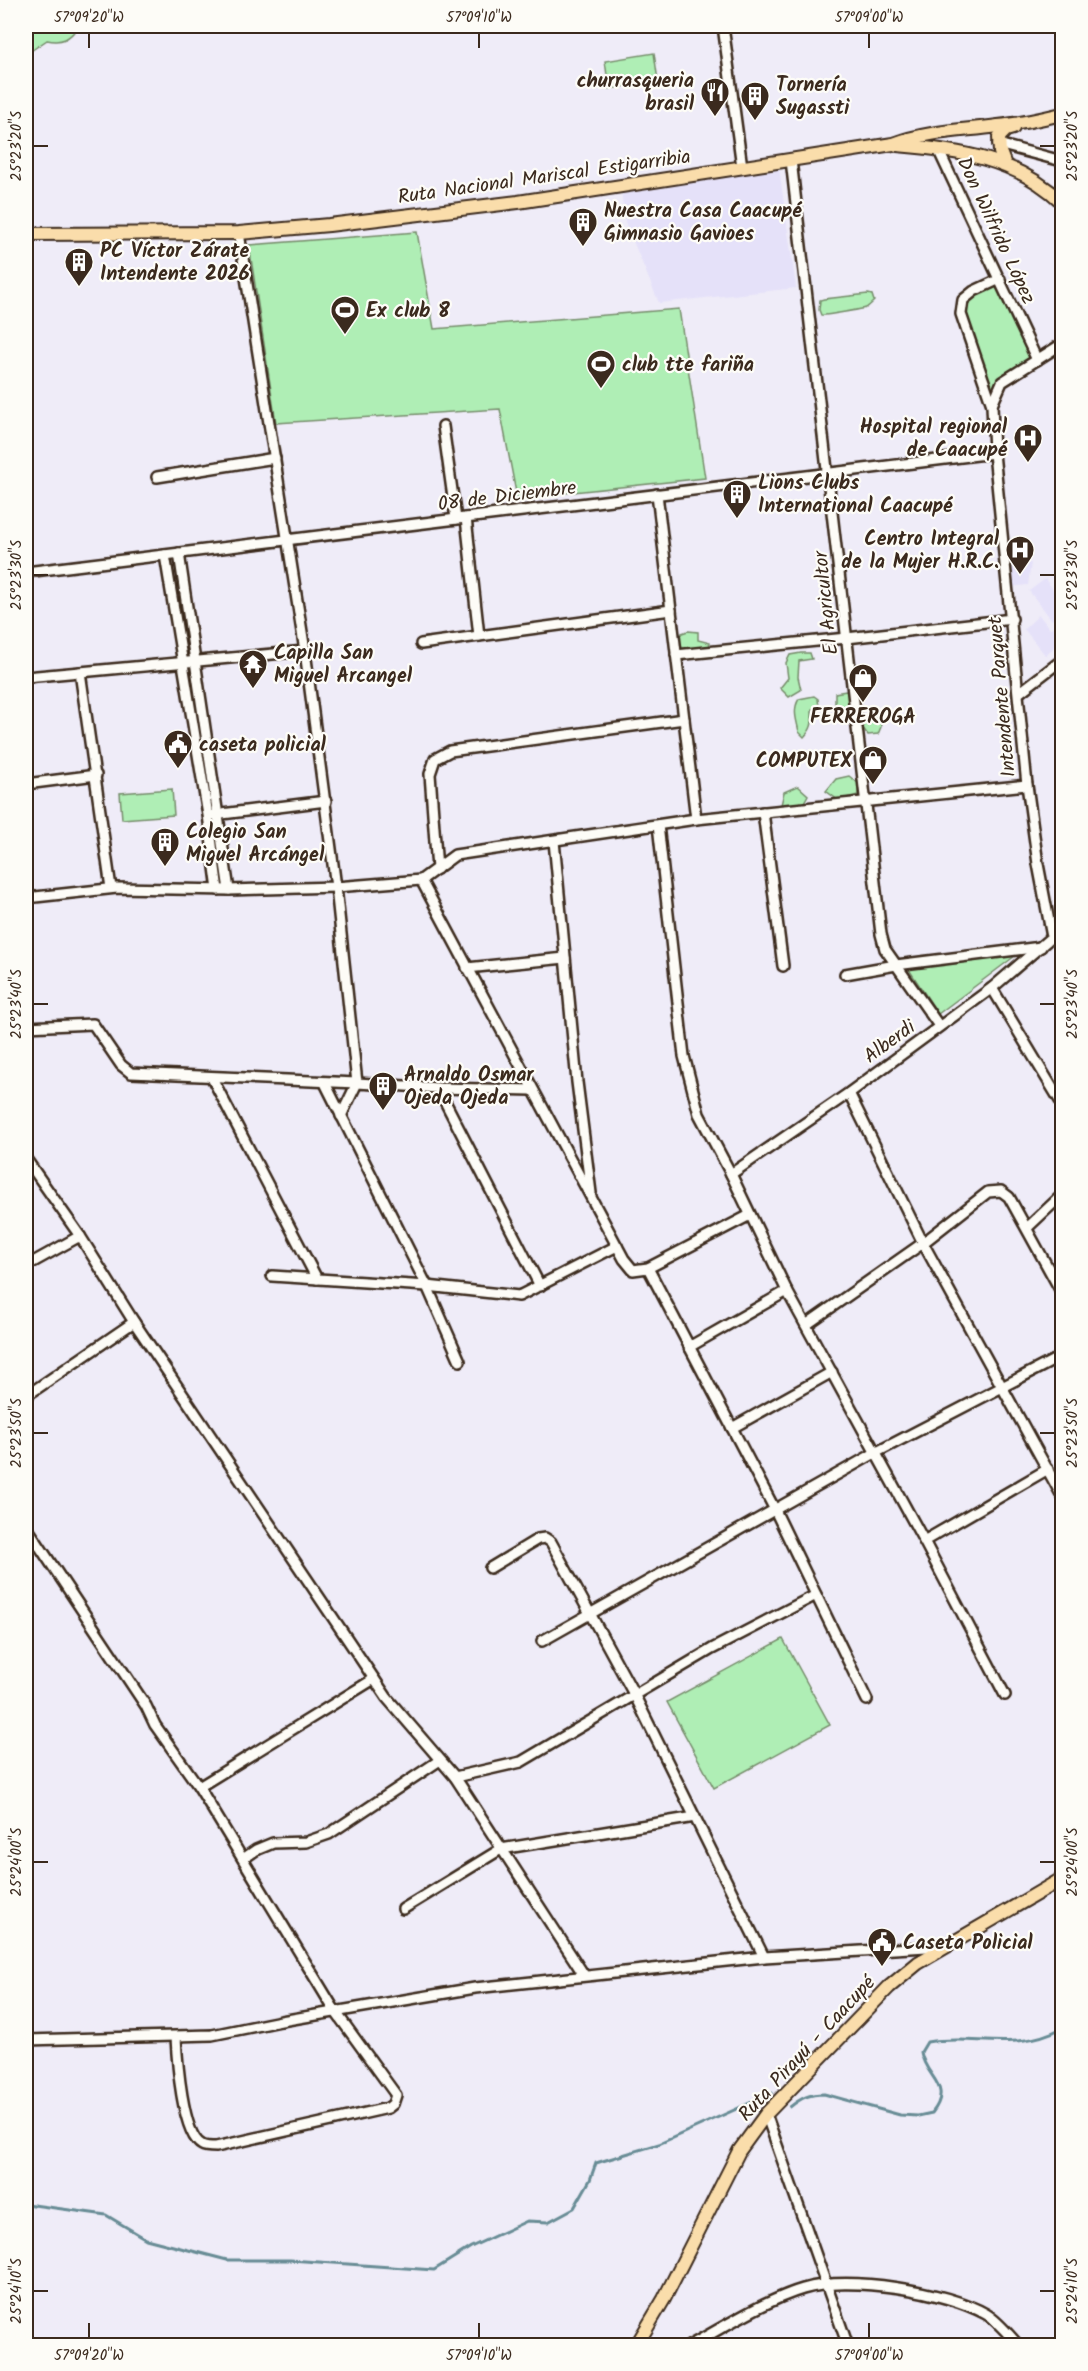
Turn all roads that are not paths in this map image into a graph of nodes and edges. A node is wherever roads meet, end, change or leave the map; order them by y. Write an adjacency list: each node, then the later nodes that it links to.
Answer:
1 (723, 26): 10 (street)
2 (1062, 114): 3 (main road, Ruta Nacional Mariscal Estigarribia)
3 (1046, 118): 4 (main road, Ruta Nacional Mariscal Estigarribia); 5 (main road)
4 (893, 144): 6 (main road); 7 (main road, Ruta Nacional Mariscal Estigarribia)
5 (998, 144): 8 (street); 9 (main road)
6 (938, 149): 9 (main road); 14 (street, Don Wilfrido López)
7 (791, 160): 10 (main road, Ruta Nacional Mariscal Estigarribia); 21 (street, El Agricultor)
8 (1062, 161)
9 (1005, 165): 11 (main road)
10 (742, 167): 12 (main road, Ruta Nacional Mariscal Estigarribia)
11 (1062, 202)
12 (239, 233): 13 (main road, Ruta Nacional Mariscal Estigarribia); 20 (street)
13 (26, 234)
14 (1000, 279): 16 (street, Don Wilfrido López); 17 (street)
15 (1062, 344): 16 (street)
16 (1037, 360): 17 (street)
17 (992, 405): 19 (street, Intendente Parquet)
18 (443, 426): 25 (street)
19 (994, 453): 21 (street, 08 de Diciembre); 31 (street, Intendente Parquet)
20 (275, 458): 22 (street); 26 (street)
21 (828, 474): 23 (street, 08 de Diciembre); 33 (street, El Agricultor)
22 (157, 477)
23 (657, 494): 24 (street, 08 de Diciembre); 30 (street)
24 (466, 518): 25 (street, 08 de Diciembre); 32 (street)
25 (456, 519): 26 (street, 08 de Diciembre)
26 (287, 540): 27 (street, 08 de Diciembre); 35 (street)
27 (179, 553): 28 (street, 08 de Diciembre); 38 (street)
28 (165, 555): 29 (street, 08 de Diciembre); 39 (street)
29 (26, 572)
30 (671, 610): 32 (street); 36 (street)
31 (1012, 619): 33 (street); 42 (street, Intendente Parquet)
32 (479, 636): 34 (street)
33 (847, 638): 36 (street); 48 (street, El Agricultor)
34 (421, 644)
35 (305, 651): 38 (street); 47 (street)
36 (676, 655): 43 (street)
37 (1062, 660): 42 (street)
38 (194, 661): 39 (street); 50 (street)
39 (183, 662): 40 (street); 50 (street)
40 (80, 672): 41 (street); 44 (street)
41 (26, 677)
42 (1019, 693): 46 (street, Intendente Parquet)
43 (684, 719): 51 (street); 54 (street)
44 (96, 775): 45 (street); 57 (street)
45 (26, 784)
46 (1027, 785): 48 (street); 62 (street, Intendente Parquet)
47 (326, 801): 50 (street); 56 (street)
48 (865, 801): 49 (street); 65 (street, El Agricultor)
49 (763, 812): 51 (street); 66 (street)
50 (213, 815): 58 (street); 59 (street)
51 (696, 819): 52 (street)
52 (658, 825): 53 (street); 81 (street)
53 (554, 840): 54 (street); 64 (street)
54 (437, 869): 55 (street)
55 (421, 880): 56 (street); 67 (street)
56 (336, 887): 59 (street); 74 (street)
57 (111, 888): 58 (street); 60 (street)
58 (218, 890): 59 (street)
59 (229, 890)
60 (26, 898)
61 (1062, 928): 62 (street, Alberdi)
62 (1052, 937): 63 (street, Alberdi)
63 (1041, 947): 65 (street); 69 (street, Alberdi)
64 (565, 958): 67 (street); 83 (street)
65 (896, 964): 68 (street); 70 (street, El Agricultor)
66 (783, 966)
67 (467, 968): 76 (street)
68 (845, 974)
69 (992, 988): 70 (street, Alberdi); 78 (street)
70 (939, 1026): 77 (street, Alberdi)
71 (26, 1027): 72 (street)
72 (212, 1078): 73 (street); 92 (street)
73 (325, 1083): 74 (street); 79 (street)
74 (357, 1083): 75 (street); 79 (street)
75 (438, 1088): 76 (street); 94 (street)
76 (532, 1090): 83 (street)
77 (849, 1093): 81 (street, Alberdi); 87 (street)
78 (1062, 1104)
79 (341, 1116): 93 (street)
80 (26, 1159): 86 (street)
81 (731, 1174): 84 (street)
82 (1062, 1196): 85 (street)
83 (591, 1199): 88 (street)
84 (750, 1215): 90 (street); 95 (street)
85 (1027, 1228): 87 (street); 96 (street)
86 (81, 1236): 89 (street); 97 (street)
87 (923, 1243): 98 (street); 103 (street)
88 (617, 1246): 90 (street); 94 (street)
89 (26, 1266)
90 (648, 1268): 99 (street)
91 (272, 1276): 92 (street)
92 (317, 1279): 93 (street)
93 (427, 1286): 94 (street); 101 (street)
94 (540, 1286)
95 (787, 1291): 98 (street); 99 (street)
96 (1062, 1293)
97 (134, 1322): 104 (street); 116 (street)
98 (806, 1325): 102 (street)
99 (689, 1347): 105 (street)
100 (1062, 1356): 103 (street)
101 (460, 1361)
102 (832, 1372): 105 (street); 106 (street)
103 (1003, 1388): 106 (street); 107 (street)
104 (26, 1396)
105 (732, 1428): 109 (street)
106 (875, 1453): 109 (street); 111 (street)
107 (1048, 1469): 108 (street); 111 (street)
108 (1062, 1496)
109 (774, 1508): 113 (street); 114 (street)
110 (26, 1526): 122 (street)
111 (924, 1541): 117 (street)
112 (490, 1568): 114 (street)
113 (816, 1595): 118 (street); 119 (street)
114 (590, 1613): 115 (street); 118 (street)
115 (542, 1641)
116 (374, 1679): 120 (street); 122 (street)
117 (1005, 1695)
118 (635, 1696): 121 (street); 123 (street)
119 (867, 1700)
120 (440, 1760): 121 (street); 125 (street)
121 (455, 1777): 124 (street)
122 (199, 1787): 125 (street)
123 (696, 1817): 124 (street); 129 (street)
124 (501, 1850): 127 (street); 130 (street)
125 (243, 1859): 131 (street)
126 (1062, 1879): 128 (main road, Ruta Pirayú - Caacupé)
127 (403, 1909)
128 (943, 1946): 129 (street); 134 (main road, Ruta Pirayú - Caacupé)
129 (764, 1957): 130 (street)
130 (584, 1975): 131 (street)
131 (335, 2011): 132 (street); 132 (street)
132 (176, 2037): 133 (street)
133 (26, 2040)
134 (766, 2114): 135 (street); 136 (main road, Ruta Pirayú - Caacupé)
135 (825, 2284): 137 (street); 138 (street); 139 (street)
136 (636, 2346)
137 (689, 2346)
138 (848, 2346)
139 (1019, 2346)

